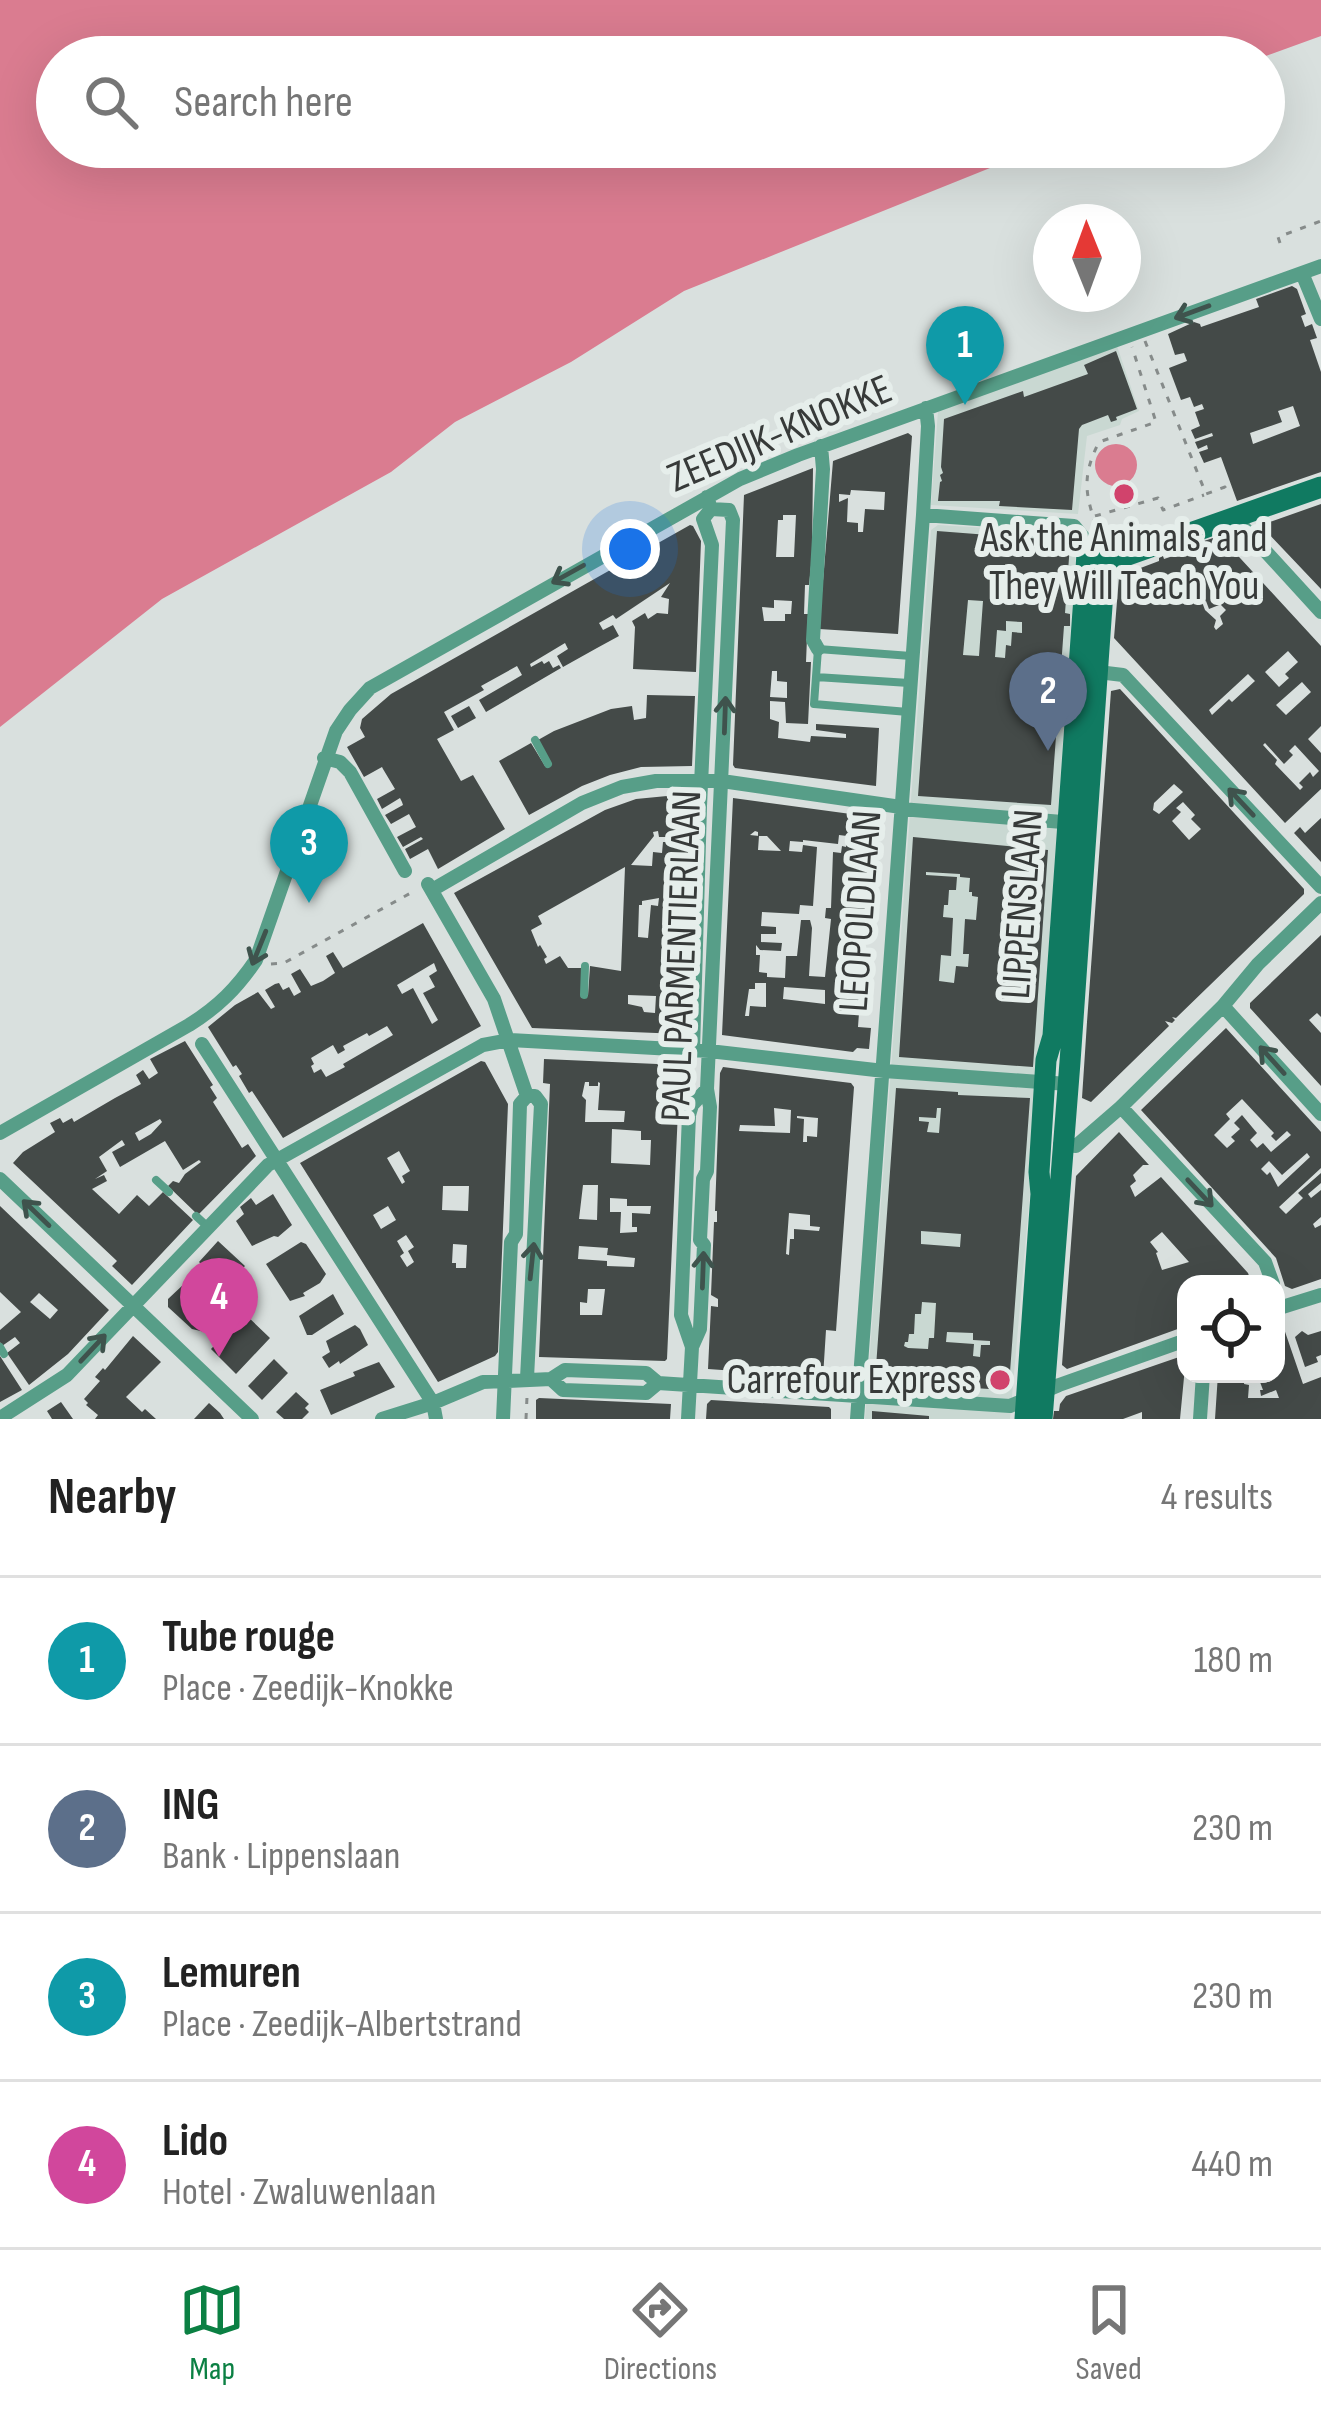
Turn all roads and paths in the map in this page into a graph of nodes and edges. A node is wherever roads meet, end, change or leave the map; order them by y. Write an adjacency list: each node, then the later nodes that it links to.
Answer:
1 (1321, 221): 2 (path)
2 (1280, 243)
3 (1321, 266): 4 (street, ZEEDIJK-KNOKKE)
4 (1302, 273): 5 (street); 7 (street, ZEEDIJK-KNOKKE, one-way to 7)
5 (1316, 286): 6 (street)
6 (1321, 319)
7 (1142, 331): 8 (street, ZEEDIJK-KNOKKE); 13 (path)
8 (1118, 340): 9 (street, ZEEDIJK-KNOKKE); 16 (path)
9 (926, 408): 10 (street, ZEEDIJK-KNOKKE); 15 (street, LEOPOLDLAAN)
10 (821, 446): 14 (street, ZEEDIJK-KNOKKE); 20 (street)
11 (1321, 487): 17 (street)
12 (1227, 493): 13 (path)
13 (1206, 494): 16 (path)
14 (709, 503): 27 (street, ZEEDIJK-KNOKKE, one-way to 27); 29 (street, PAUL PARMENTIERLAAN); 30 (street, PAUL PARMENTIERLAAN, one-way to 14)
15 (923, 515): 18 (street); 21 (street, LEOPOLDLAAN)
16 (1093, 516): 18 (path)
17 (1236, 519): 18 (street); 19 (street)
18 (1096, 558): 22 (street, LIPPENSLAAN); 32 (street, LIPPENSLAAN)
19 (1321, 612)
20 (818, 649): 21 (lane); 23 (lane)
21 (913, 656): 24 (street, LEOPOLDLAAN)
22 (1098, 671): 32 (street, LIPPENSLAAN); 35 (street, one-way to 22)
23 (816, 676): 24 (lane); 25 (lane)
24 (910, 683): 25 (street, LEOPOLDLAAN)
25 (908, 712): 31 (street, LEOPOLDLAAN)
26 (535, 740): 28 (lane)
27 (325, 758): 33 (street); 37 (street, ZEEDIJK-KNOKKE, one-way to 37)
28 (548, 764)
29 (701, 781): 30 (street); 34 (street); 43 (street, PAUL PARMENTIERLAAN)
30 (722, 781): 31 (street); 43 (street, PAUL PARMENTIERLAAN)
31 (901, 808): 32 (street); 44 (street, LEOPOLDLAAN)
32 (1076, 824): 45 (street, LIPPENSLAAN)
33 (405, 871)
34 (430, 887): 37 (path); 41 (street)
35 (1321, 887)
36 (1321, 903): 40 (street)
37 (256, 960): 51 (street)
38 (585, 966): 39 (lane)
39 (584, 995)
40 (1223, 1006): 47 (street); 48 (street, one-way to 40)
41 (510, 1040): 43 (street); 46 (street); 52 (street)
42 (202, 1045): 52 (street)
43 (701, 1051): 44 (street); 64 (street, PAUL PARMENTIERLAAN, one-way to 43)
44 (884, 1071): 45 (street); 65 (street, LEOPOLDLAAN)
45 (1057, 1083): 50 (street, LIPPENSLAAN)
46 (527, 1096): 61 (street, one-way to 46); 62 (street)
47 (1120, 1107): 49 (street); 56 (street, one-way to 56)
48 (1321, 1114)
49 (1105, 1120): 50 (street); 50 (street)
50 (1054, 1129): 66 (street, LIPPENSLAAN)
51 (0, 1133)
52 (277, 1159): 59 (street); 67 (street)
53 (0, 1179): 59 (street, one-way to 53)
54 (156, 1180): 55 (lane)
55 (169, 1192)
56 (1270, 1275)
57 (1321, 1295): 58 (street)
58 (1285, 1302)
59 (133, 1306): 68 (street, one-way to 59); 70 (street)
60 (1177, 1344): 66 (street)
61 (527, 1378): 62 (street); 64 (street); 73 (path)
62 (504, 1381): 67 (street); 69 (street)
63 (1202, 1383): 77 (street)
64 (689, 1384): 65 (street); 74 (street, PAUL PARMENTIERLAAN)
65 (859, 1395): 66 (street); 75 (street, LEOPOLDLAAN)
66 (1032, 1404): 76 (street, LIPPENSLAAN)
67 (435, 1411): 71 (street); 72 (street)
68 (0, 1418)
69 (504, 1418)
70 (252, 1419)
71 (382, 1419)
72 (412, 1419)
73 (526, 1419)
74 (688, 1419)
75 (857, 1419)
76 (1042, 1419)
77 (1200, 1419)

